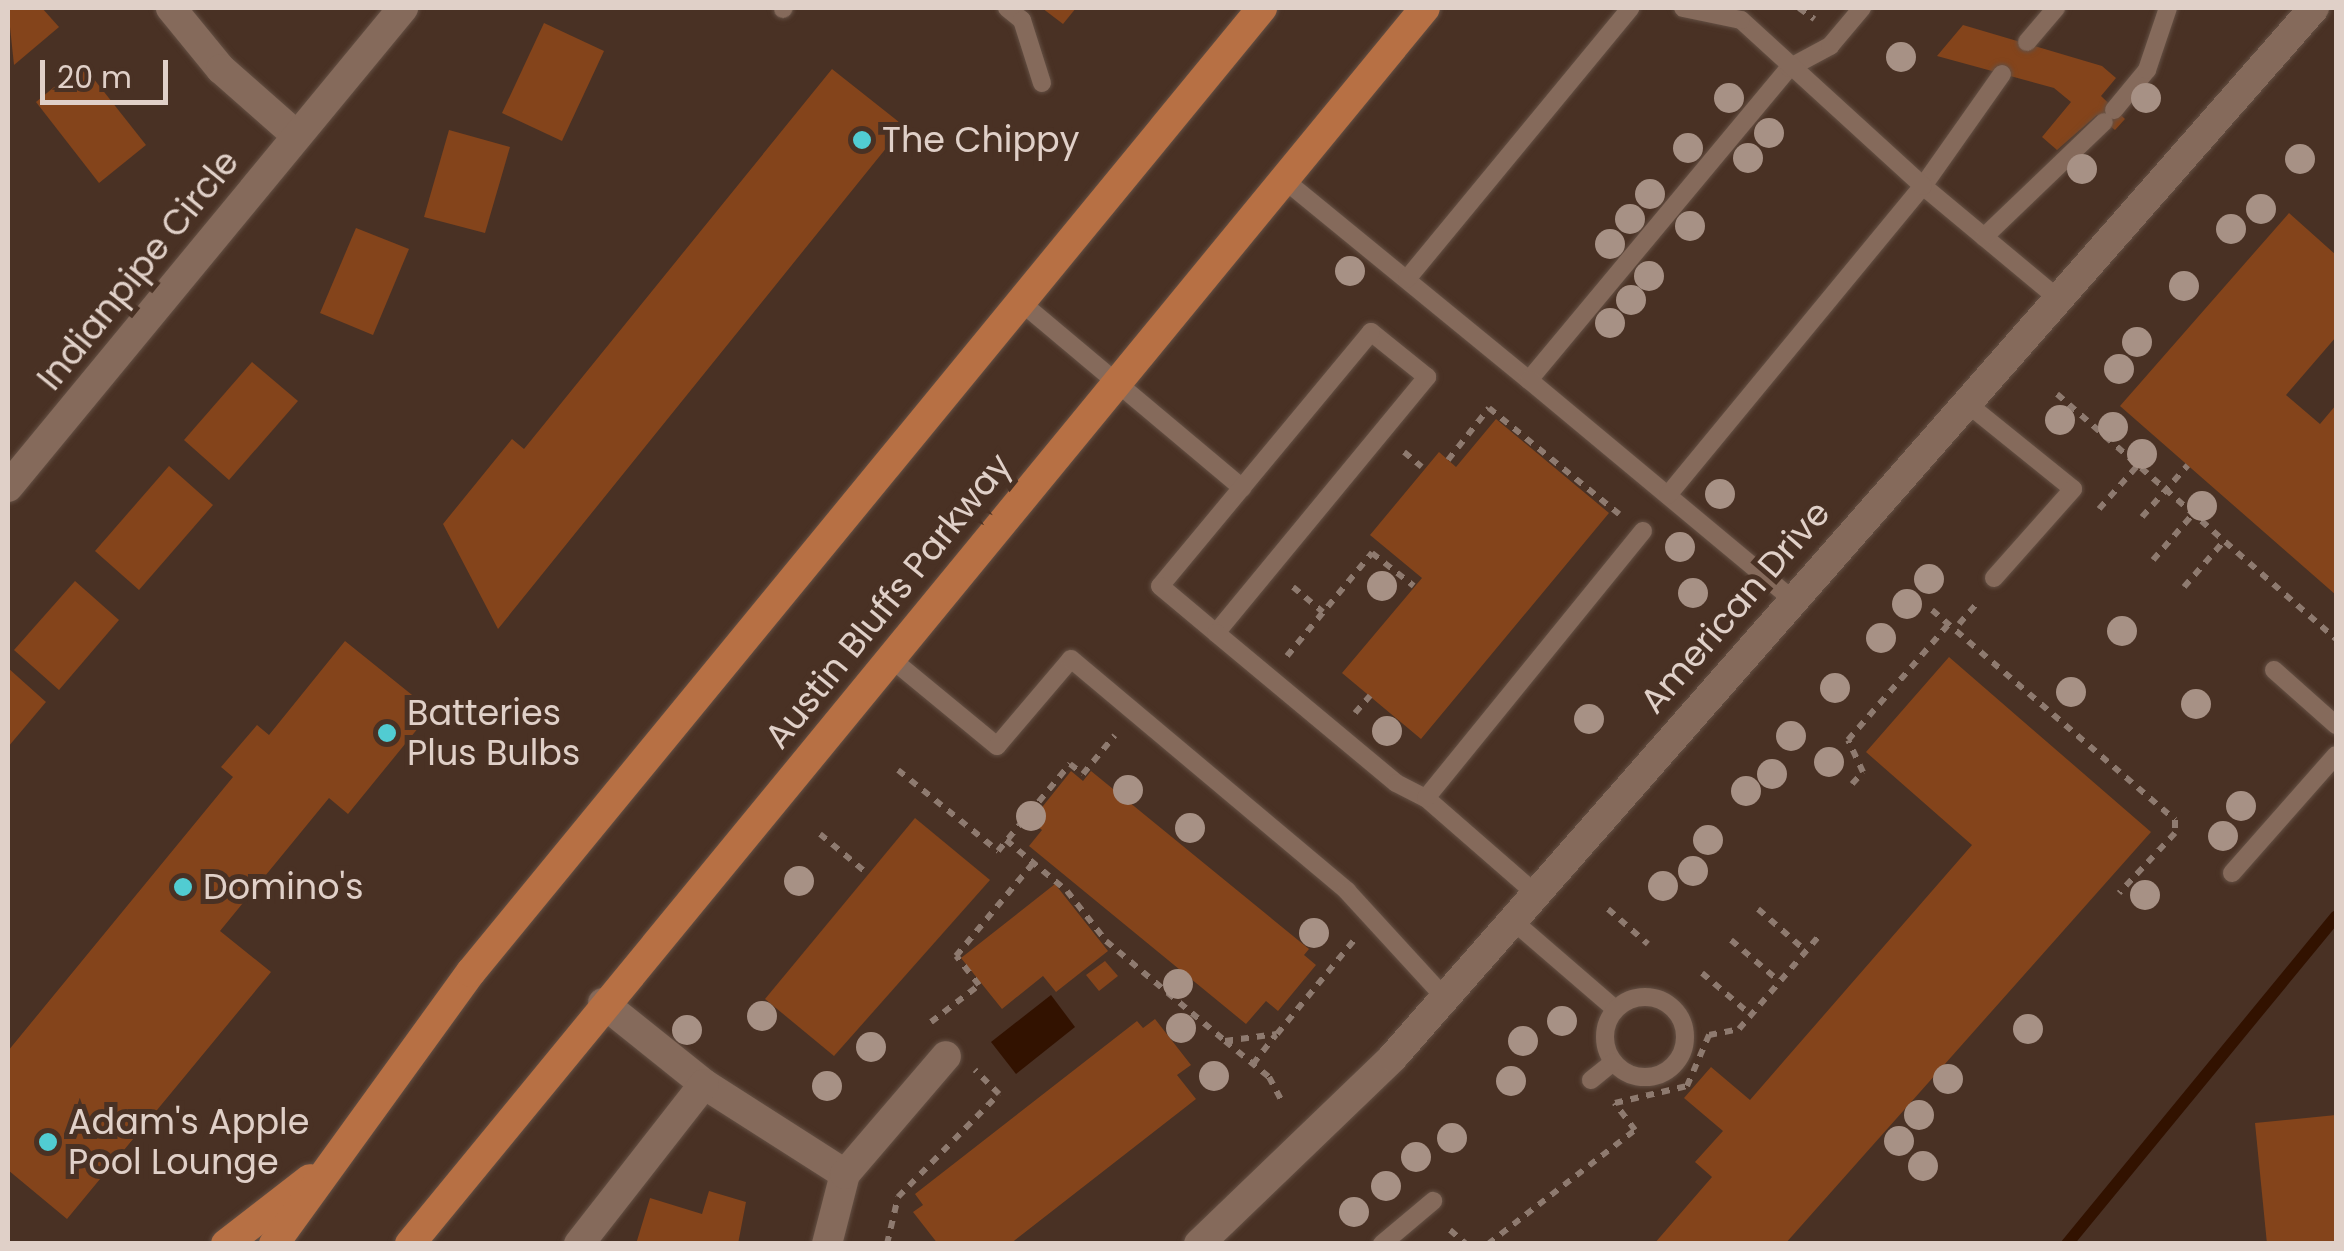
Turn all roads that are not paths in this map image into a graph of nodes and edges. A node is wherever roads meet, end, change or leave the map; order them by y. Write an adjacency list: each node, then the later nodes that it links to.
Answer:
1 (171, 8): 16 (street)
2 (403, 8): 16 (street, Indianpipe Circle)
3 (1007, 8): 15 (lane)
4 (1262, 8): 22 (main road)
5 (1426, 8): 17 (main road, Austin Bluffs Parkway)
6 (1630, 8): 20 (lane)
7 (1682, 8): 13 (lane)
8 (1862, 8): 13 (lane)
9 (2056, 8): 12 (lane)
10 (2168, 8): 19 (lane)
11 (2314, 8): 21 (street, American Drive)
12 (2027, 42)
13 (1788, 68): 18 (lane); 23 (lane)
14 (2002, 74): 18 (lane)
15 (1042, 82)
16 (297, 136): 26 (street, Indianpipe Circle)
17 (1282, 178): 20 (lane); 24 (main road, Austin Bluffs Parkway)
18 (1923, 186): 19 (lane); 28 (lane)
19 (1984, 236): 21 (lane)
20 (1407, 279): 23 (lane)
21 (2056, 297): 25 (street, American Drive)
22 (1016, 298): 24 (lane); 48 (main road)
23 (1528, 380): 28 (lane)
24 (1115, 383): 27 (lane); 33 (main road, Austin Bluffs Parkway)
25 (1964, 401): 30 (lane); 31 (street, American Drive)
26 (8, 488)
27 (1242, 488): 32 (lane); 32 (lane)
28 (1668, 495): 31 (lane)
29 (1644, 531): 37 (lane)
30 (1994, 578)
31 (1792, 599): 39 (street, American Drive)
32 (1216, 634): 37 (lane)
33 (889, 657): 41 (lane); 42 (main road, Austin Bluffs Parkway)
34 (2274, 670): 35 (lane)
35 (2336, 725)
36 (2336, 755): 38 (lane)
37 (1426, 798): 39 (lane)
38 (2232, 873)
39 (1535, 893): 40 (street, American Drive)
40 (1512, 920): 41 (street, American Drive); 43 (lane)
41 (1445, 998): 56 (street, American Drive)
42 (603, 1004): 47 (street); 53 (main road, Austin Bluffs Parkway)
43 (1616, 1009): 45 (lane); 45 (lane)
44 (946, 1056): 49 (street)
45 (1613, 1062): 46 (lane)
46 (1591, 1080)
47 (704, 1084): 49 (street); 54 (street)
48 (321, 1172): 51 (main road); 52 (main road)
49 (844, 1174): 55 (street)
50 (1434, 1201): 57 (lane)
51 (226, 1244)
52 (274, 1244)
53 (410, 1244)
54 (579, 1244)
55 (827, 1244)
56 (1199, 1244)
57 (1382, 1244)

